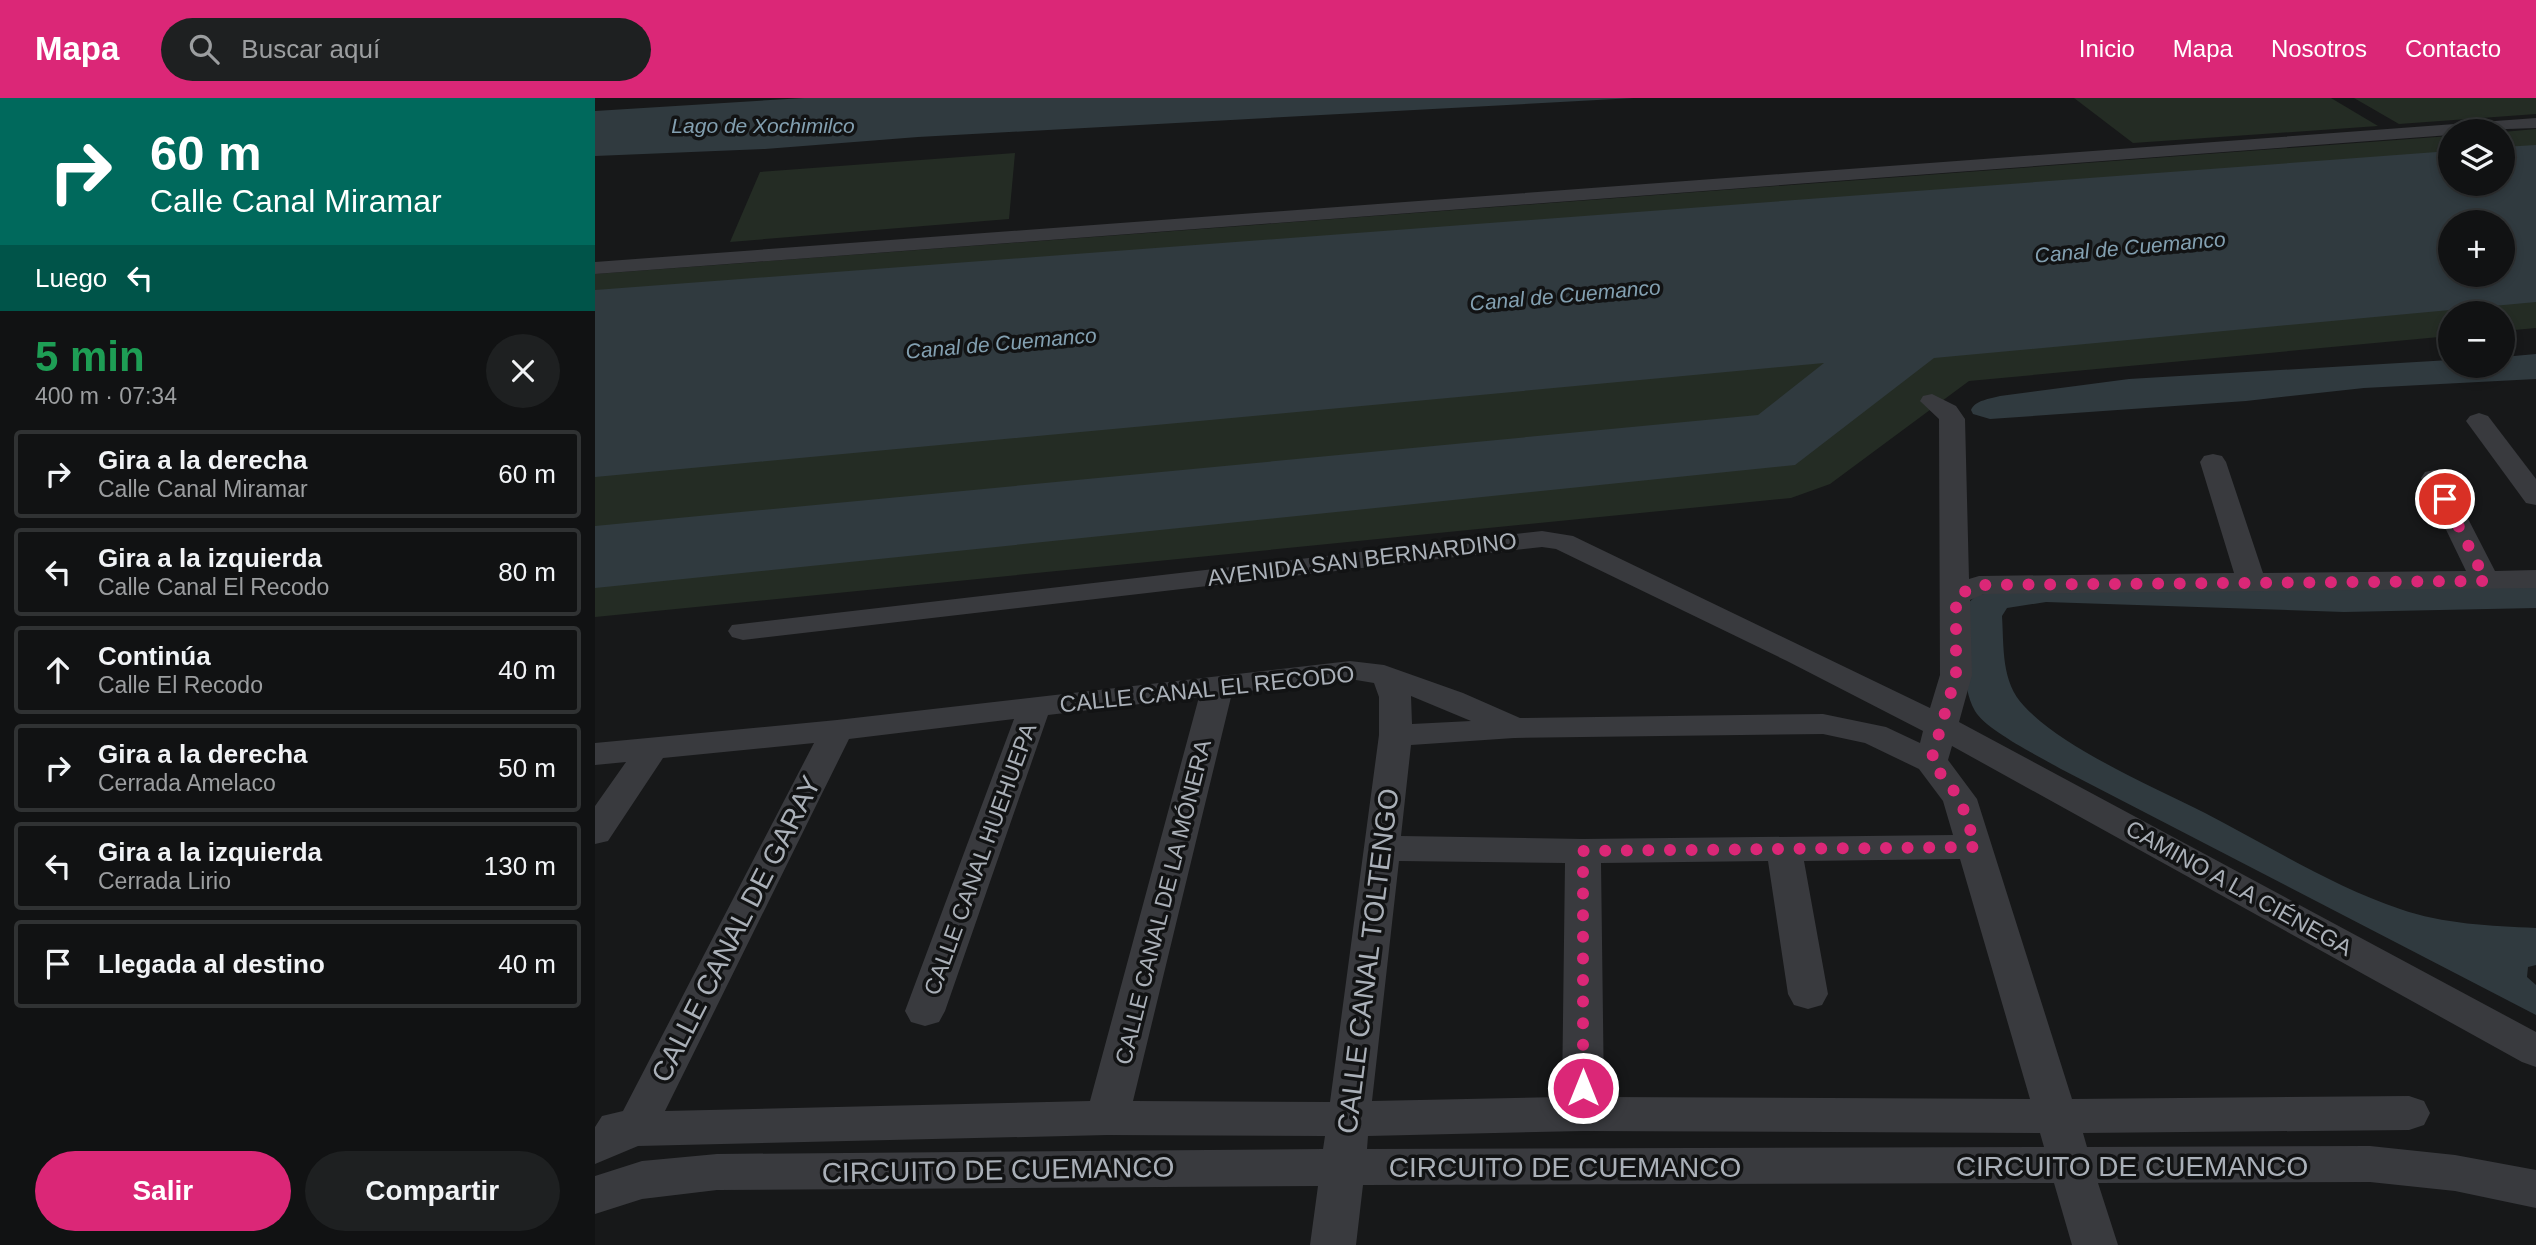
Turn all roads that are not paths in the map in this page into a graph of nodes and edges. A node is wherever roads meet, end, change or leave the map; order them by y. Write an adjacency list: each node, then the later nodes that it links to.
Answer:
1 (2536, 123): 2 (street)
2 (595, 268)
3 (1932, 401): 11 (street)
4 (2479, 421): 7 (street)
5 (2213, 462): 10 (street)
6 (2434, 478): 9 (street)
7 (2536, 497)
8 (2536, 579): 9 (street)
9 (2486, 581): 10 (street)
10 (2252, 583): 11 (street)
11 (1978, 588): 19 (street)
12 (743, 631): 19 (street, AVENIDA SAN BERNARDINO)
13 (1388, 678): 14 (street, CALLE CANAL EL RECODO); 16 (street, CALLE CANAL EL RECODO); 18 (street, CALLE CANAL TOLTENGO)
14 (1218, 687): 15 (street, CALLE CANAL EL RECODO); 33 (street, CALLE CANAL DE LA MÓNERA)
15 (1035, 707): 17 (street, CALLE CANAL EL RECODO); 28 (street, CALLE CANAL HUEHUEPA)
16 (1515, 728): 18 (street); 19 (street, CALLE CANAL EL RECODO)
17 (837, 730): 20 (street, CALLE CANAL EL RECODO); 35 (street, CALLE CANAL DE GARAY)
18 (1396, 736): 24 (street, CALLE CANAL TOLTENGO)
19 (1936, 744): 23 (street, CALLE CANAL EL RECODO); 29 (street, CAMINO A LA CIÉNEGA)
20 (653, 748): 21 (street, CALLE CANAL EL RECODO); 22 (street)
21 (595, 754)
22 (595, 832)
23 (1976, 847): 25 (street); 32 (street, CALLE CANAL EL RECODO)
24 (1382, 848): 26 (street); 34 (street, CALLE CANAL TOLTENGO)
25 (1784, 850): 26 (street); 27 (street)
26 (1583, 851): 31 (street)
27 (1808, 993)
28 (925, 1011)
29 (2536, 1051)
30 (2409, 1113): 32 (street, CIRCUITO DE CUEMANCO)
31 (1583, 1114): 32 (street, CIRCUITO DE CUEMANCO); 34 (street, CIRCUITO DE CUEMANCO)
32 (2056, 1116): 38 (street, CALLE CANAL EL RECODO)
33 (1107, 1118): 34 (street, CIRCUITO DE CUEMANCO); 35 (street, CIRCUITO DE CUEMANCO)
34 (1348, 1119): 37 (street, CALLE CANAL TOLTENGO)
35 (615, 1128): 36 (street, CIRCUITO DE CUEMANCO)
36 (595, 1146)
37 (1342, 1167): 38 (street, CIRCUITO DE CUEMANCO); 40 (street, CIRCUITO DE CUEMANCO); 41 (street, CALLE CANAL TOLTENGO)
38 (2072, 1167): 39 (street, CIRCUITO DE CUEMANCO); 42 (street, CALLE CANAL EL RECODO)
39 (2536, 1189)
40 (596, 1196)
41 (1333, 1245)
42 (2095, 1245)

